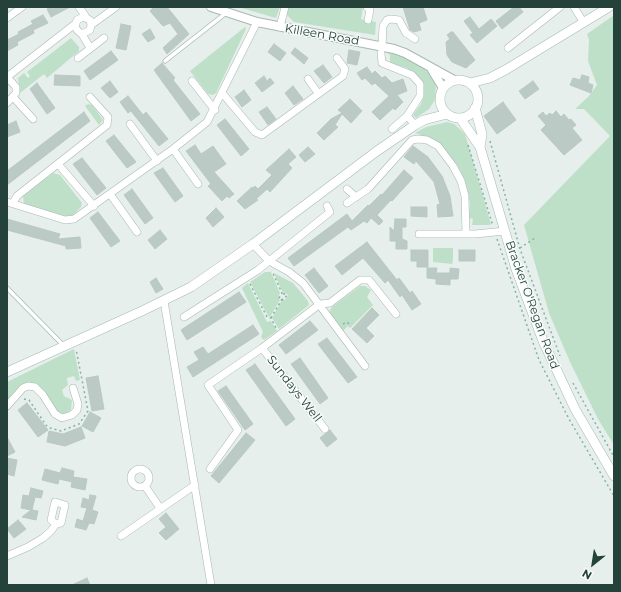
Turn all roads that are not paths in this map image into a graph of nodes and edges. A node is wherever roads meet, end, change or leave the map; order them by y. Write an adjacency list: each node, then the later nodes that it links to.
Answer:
1 (22, 7): 12 (street)
2 (79, 7): 11 (street)
3 (116, 7): 17 (street)
4 (211, 7): 10 (street, Killeen Road)
5 (285, 7): 18 (street)
6 (367, 7): 13 (street)
7 (560, 7): 23 (street)
8 (574, 7): 15 (street)
9 (609, 7): 15 (main road)
10 (226, 13): 14 (street, Killeen Road); 27 (lane)
11 (86, 17): 16 (street); 17 (street)
12 (7, 18)
13 (368, 20)
14 (257, 22): 18 (street, Killeen Road); 37 (street)
15 (584, 23): 30 (main road)
16 (75, 24): 19 (street); 29 (street)
17 (91, 25): 19 (street)
18 (280, 27): 24 (street, Killeen Road)
19 (82, 34): 22 (street)
20 (104, 38): 22 (street)
21 (415, 39): 24 (street)
22 (90, 48): 25 (street)
23 (508, 48)
24 (382, 50): 28 (street, Killeen Road); 46 (street)
25 (78, 58)
26 (337, 58): 36 (street)
27 (165, 61)
28 (431, 68): 32 (street, Killeen Road); 35 (street)
29 (7, 77): 40 (street)
30 (490, 78): 34 (main road); 38 (main road)
31 (308, 80): 36 (street)
32 (454, 80): 34 (main road); 35 (main road)
33 (192, 81): 44 (street)
34 (470, 83): 38 (main road)
35 (443, 88): 42 (main road)
36 (318, 93): 37 (street)
37 (223, 94): 44 (street)
38 (478, 96): 43 (main road)
39 (90, 97): 56 (street)
40 (14, 98): 41 (street); 48 (street)
41 (7, 103)
42 (440, 103): 45 (main road); 49 (main road)
43 (475, 108): 47 (main road); 53 (main road, Bracker O'Regan Road)
44 (215, 110): 54 (street)
45 (447, 114): 47 (main road); 49 (main road)
46 (407, 116): 51 (street); 52 (street)
47 (460, 118): 53 (main road, Bracker O'Regan Road)
48 (33, 119)
49 (424, 120): 51 (main road)
50 (130, 124): 55 (street)
51 (415, 125): 69 (main road)
52 (392, 128)
53 (480, 147): 65 (main road, Bracker O'Regan Road)
54 (173, 149): 55 (street); 57 (street)
55 (157, 160): 59 (street)
56 (58, 164): 61 (street); 63 (street)
57 (198, 184)
58 (347, 189): 60 (street)
59 (110, 194): 63 (street); 66 (street)
60 (356, 198): 62 (street); 68 (street)
61 (10, 203): 63 (street)
62 (347, 203)
63 (94, 206)
64 (327, 206): 70 (street)
65 (505, 231): 68 (street); 84 (main road, Bracker O'Regan Road)
66 (137, 232)
67 (419, 234): 68 (street)
68 (466, 234)
69 (253, 244): 70 (street); 72 (main road)
70 (269, 261): 73 (street); 75 (street)
71 (7, 288): 76 (lane)
72 (164, 301): 76 (main road); 85 (street)
73 (320, 304): 74 (street, Sundays Well); 77 (street, Sundays Well); 78 (street)
74 (396, 314)
75 (184, 317)
76 (65, 346): 79 (main road)
77 (262, 348): 82 (street, Sundays Well); 83 (street, Sundays Well)
78 (365, 366)
79 (7, 372)
80 (73, 388): 81 (street)
81 (7, 406)
82 (325, 429)
83 (210, 469)
84 (614, 476)
85 (194, 485): 87 (street); 91 (street)
86 (145, 486): 87 (street)
87 (160, 508): 89 (street)
88 (56, 524): 90 (street)
89 (121, 536)
90 (7, 556)
91 (210, 585)

